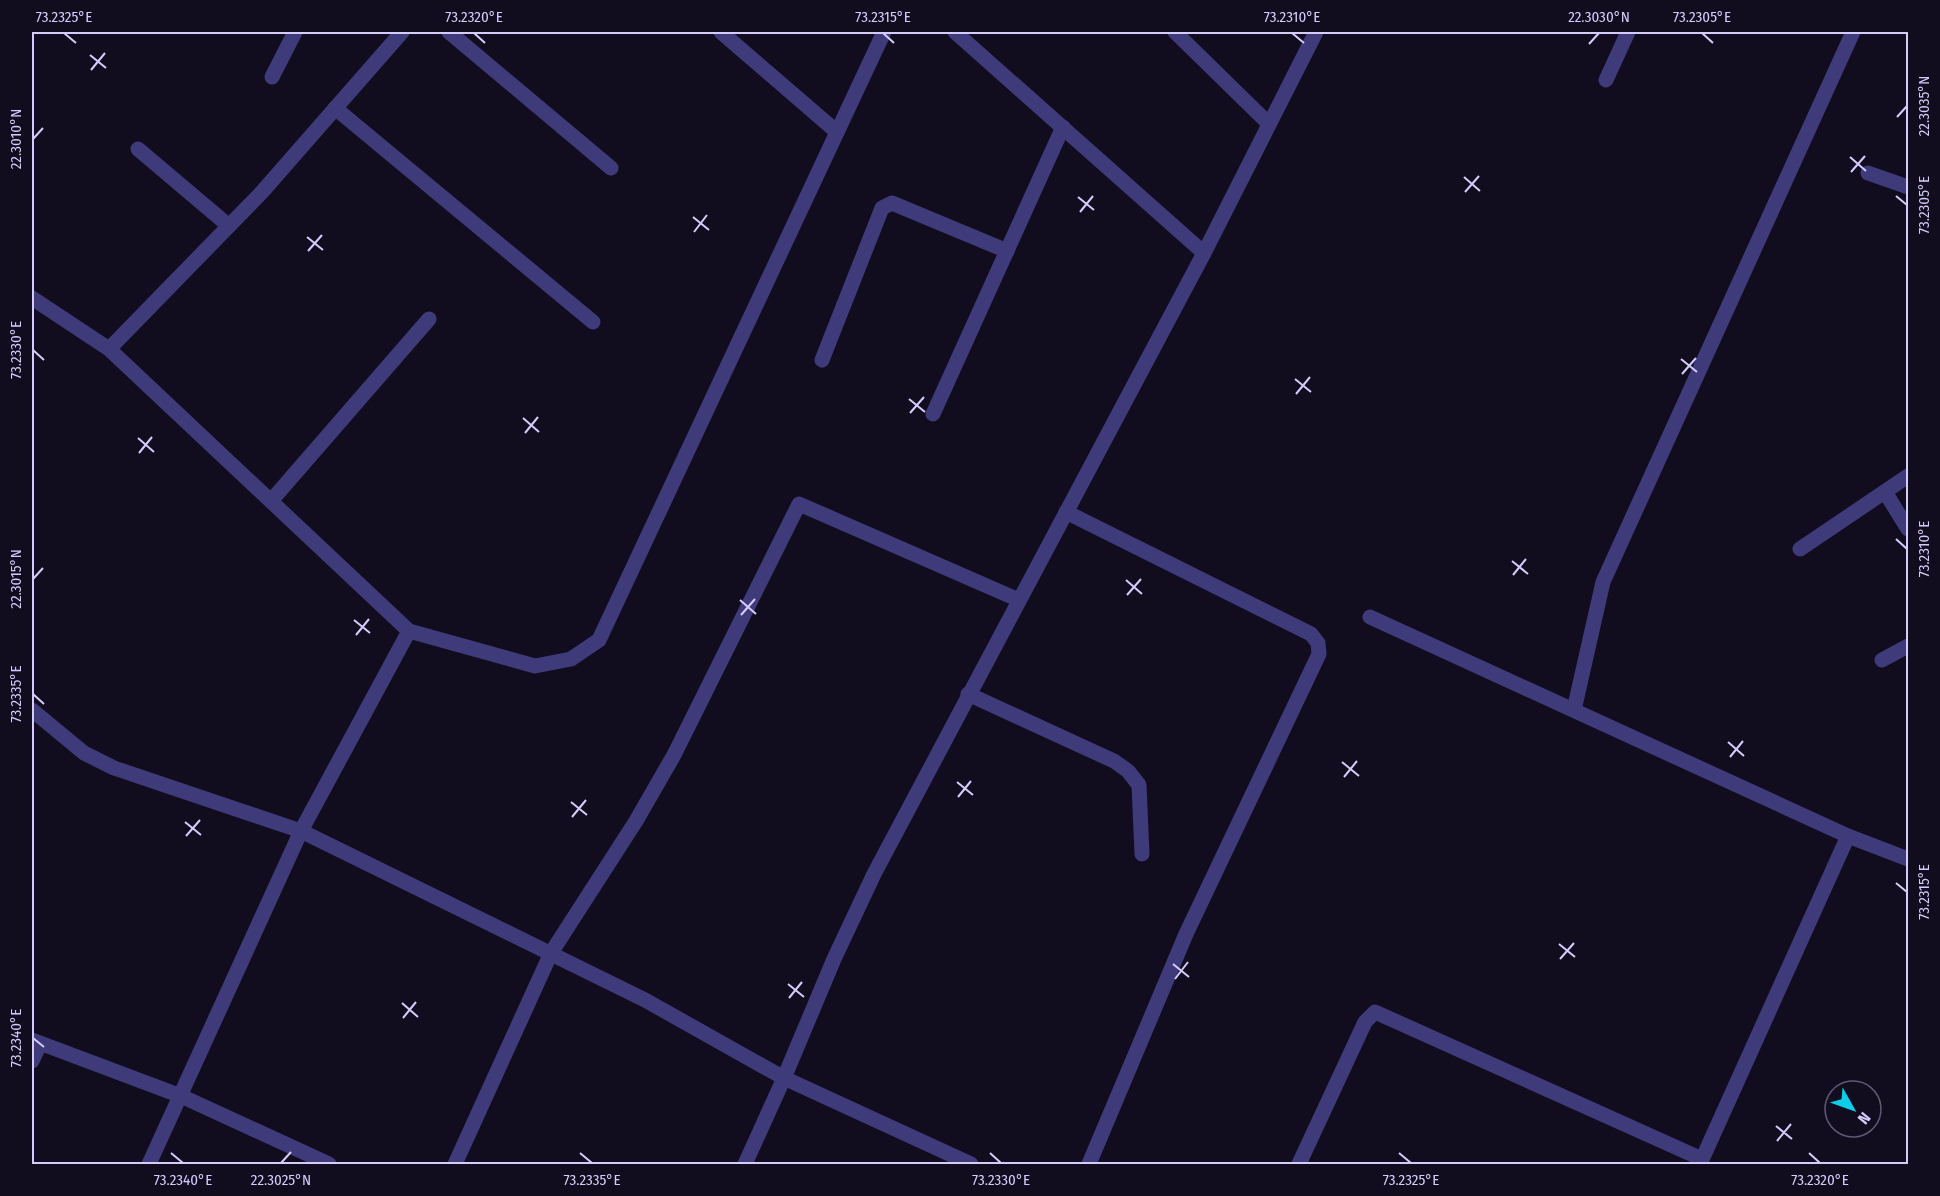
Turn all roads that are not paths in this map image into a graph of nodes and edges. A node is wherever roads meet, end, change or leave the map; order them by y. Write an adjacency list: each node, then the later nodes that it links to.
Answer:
1 (295, 32): 11 (street)
2 (402, 32): 13 (street)
3 (449, 32): 18 (street)
4 (721, 32): 16 (street)
5 (884, 32): 16 (street)
6 (955, 32): 15 (street)
7 (1175, 32): 14 (street)
8 (1316, 32): 14 (street)
9 (1628, 32): 12 (street)
10 (1853, 32): 43 (street)
11 (272, 76)
12 (1606, 80)
13 (335, 108): 21 (street); 26 (street)
14 (1269, 124): 23 (street)
15 (1063, 127): 22 (street); 23 (street)
16 (837, 132): 38 (street)
17 (138, 149): 21 (street)
18 (611, 168)
19 (1868, 173): 20 (street)
20 (1908, 187)
21 (229, 226): 27 (street)
22 (1007, 251): 28 (street); 29 (street)
23 (1204, 253): 33 (street)
24 (32, 298): 27 (street)
25 (429, 319): 32 (street)
26 (593, 322)
27 (109, 349): 32 (street)
28 (822, 360)
29 (933, 414)
30 (1908, 476): 31 (street)
31 (1885, 492): 34 (street); 35 (street)
32 (271, 501): 38 (street)
33 (1066, 512): 36 (street); 59 (street)
34 (1908, 529)
35 (1800, 549)
36 (1019, 600): 41 (street); 48 (street)
37 (1370, 617): 43 (street)
38 (409, 631): 44 (street)
39 (1908, 646): 40 (street)
40 (1882, 660)
41 (968, 694): 46 (street); 51 (street)
42 (32, 710): 44 (street)
43 (1574, 710): 45 (street)
44 (300, 831): 48 (street); 52 (street)
45 (1848, 836): 47 (street); 53 (street)
46 (1142, 854)
47 (1908, 859)
48 (551, 953): 51 (street); 56 (street)
49 (36, 1042): 50 (street); 52 (street)
50 (32, 1060)
51 (784, 1078): 57 (street); 58 (street)
52 (181, 1096): 54 (street); 55 (street)
53 (1701, 1162): 60 (street)
54 (320, 1163)
55 (149, 1164)
56 (455, 1164)
57 (745, 1164)
58 (971, 1164)
59 (1089, 1164)
60 (1299, 1164)

